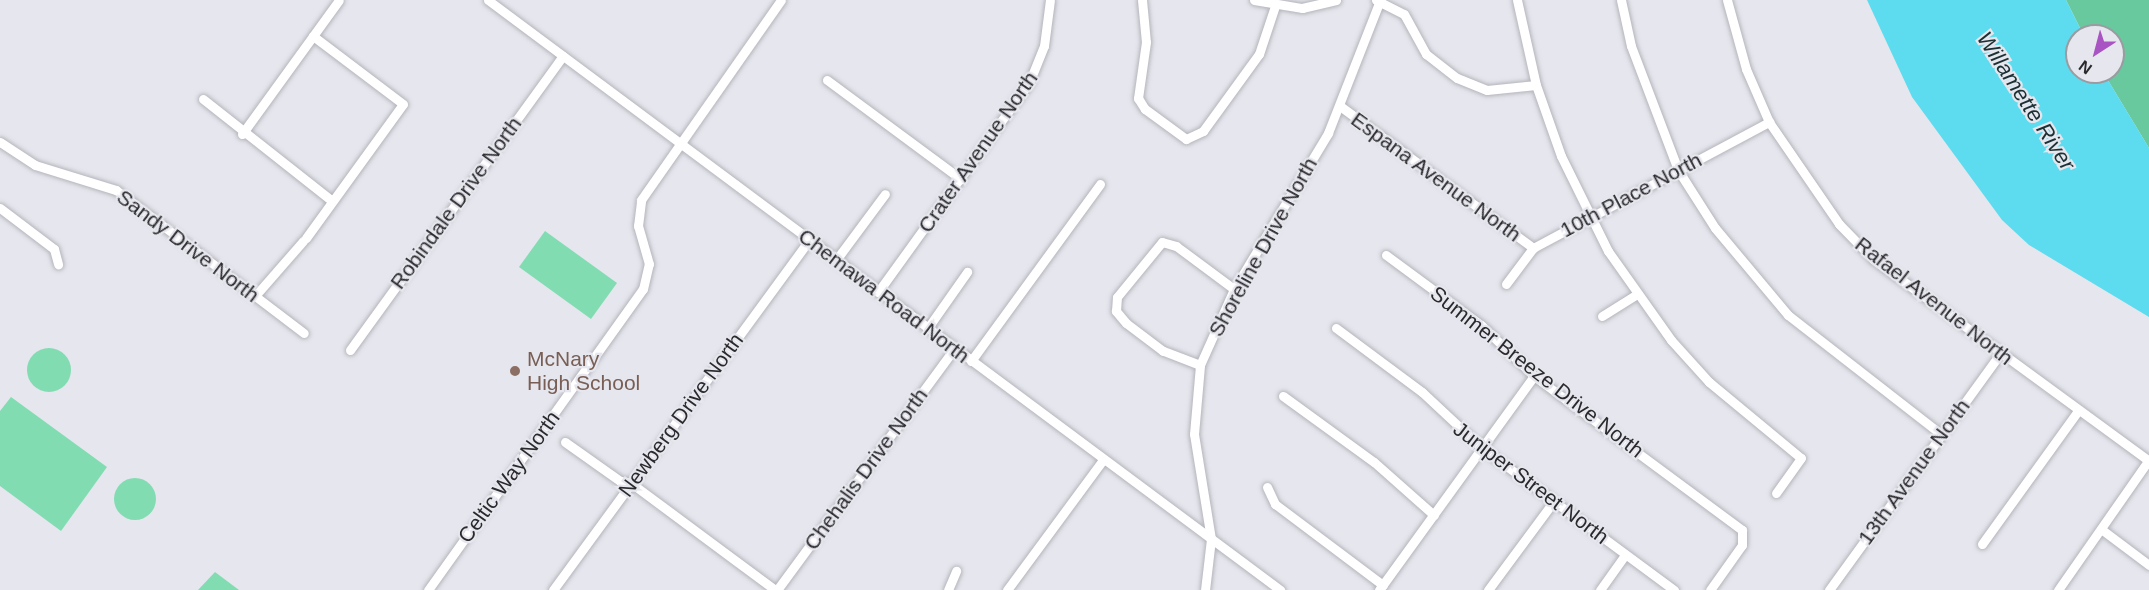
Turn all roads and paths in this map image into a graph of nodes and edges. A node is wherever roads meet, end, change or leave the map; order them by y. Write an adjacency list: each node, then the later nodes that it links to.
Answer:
1 (339, 0): 13 (street)
2 (488, 0): 14 (street, Chemawa Road North)
3 (781, 0): 22 (street, Celtic Way North)
4 (1050, 0): 24 (street, Crater Avenue North)
5 (1142, 0): 12 (street)
6 (1254, 0): 12 (street)
7 (1336, 0): 12 (street)
8 (1379, 0): 16 (street); 18 (street, Shoreline Drive North)
9 (1517, 0): 16 (street)
10 (1622, 0): 23 (street)
11 (1727, 0): 19 (street, Rafael Avenue North)
12 (1275, 6)
13 (313, 36): 20 (street); 27 (street)
14 (563, 56): 22 (street, Chemawa Road North); 46 (street, Robindale Drive North)
15 (827, 80): 24 (street)
16 (1536, 85): 29 (street)
17 (203, 99): 20 (street)
18 (1340, 106): 31 (street, Espana Avenue North); 37 (street, Shoreline Drive North)
19 (1769, 122): 23 (street, 10th Place North); 47 (street, Rafael Avenue North)
20 (242, 134): 27 (street)
21 (0, 142): 40 (street, Sandy Drive North)
22 (679, 143): 30 (street, Chemawa Road North); 70 (street, Celtic Way North)
23 (1678, 170): 29 (street, 10th Place North); 53 (street)
24 (961, 179): 38 (street, Crater Avenue North)
25 (1100, 184): 48 (street)
26 (885, 194): 33 (street)
27 (332, 201): 40 (street)
28 (0, 208): 34 (street)
29 (1589, 217): 31 (street, 10th Place North); 39 (street)
30 (809, 240): 33 (street, Chemawa Road North); 58 (street, Newberg Drive North)
31 (1533, 248): 36 (street, 10th Place North)
32 (1386, 255): 50 (street, Summer Breeze Drive North)
33 (836, 260): 38 (street, Chemawa Road North)
34 (58, 264)
35 (967, 272): 43 (street)
36 (1506, 284)
37 (1234, 289): 49 (street, Shoreline Drive North); 49 (street)
38 (878, 292): 43 (street, Chemawa Road North)
39 (1636, 295): 41 (street); 60 (street)
40 (255, 296): 44 (street, Sandy Drive North)
41 (1602, 316)
42 (1336, 328): 55 (street, Juniper Street North)
43 (927, 329): 45 (street, Chemawa Road North)
44 (304, 333)
45 (954, 349): 48 (street, Chemawa Road North); 72 (street, Chehalis Drive North)
46 (350, 350)
47 (2000, 354): 52 (street, Rafael Avenue North); 53 (street, 13th Avenue North)
48 (971, 361): 56 (street, Chemawa Road North)
49 (1200, 365): 64 (street, Shoreline Drive North)
50 (1534, 376): 55 (street); 80 (street, Summer Breeze Drive North)
51 (1283, 396): 62 (street)
52 (2078, 411): 57 (street, Rafael Avenue North); 65 (street)
53 (1941, 434): 81 (street, 13th Avenue North)
54 (565, 442): 58 (street)
55 (1482, 448): 61 (street, Juniper Street North); 62 (street)
56 (1103, 460): 64 (street, Chemawa Road North); 74 (street)
57 (2149, 461): 63 (street)
58 (631, 483): 71 (street, Newberg Drive North); 72 (street)
59 (1267, 487): 69 (street)
60 (1776, 493)
61 (1553, 502): 66 (street, Juniper Street North); 77 (street)
62 (1434, 515): 69 (street)
63 (2101, 529): 67 (street); 82 (street)
64 (1211, 539): 75 (street, Shoreline Drive North); 76 (street, Chemawa Road North)
65 (1982, 544)
66 (1626, 555): 78 (street); 79 (street, Juniper Street North)
67 (2149, 565)
68 (956, 571): 73 (street)
69 (1381, 587)
70 (428, 590)
71 (553, 590)
72 (776, 590)
73 (948, 590)
74 (1007, 590)
75 (1205, 590)
76 (1280, 590)
77 (1488, 590)
78 (1600, 590)
79 (1674, 590)
80 (1710, 590)
81 (1828, 590)
82 (2058, 590)

